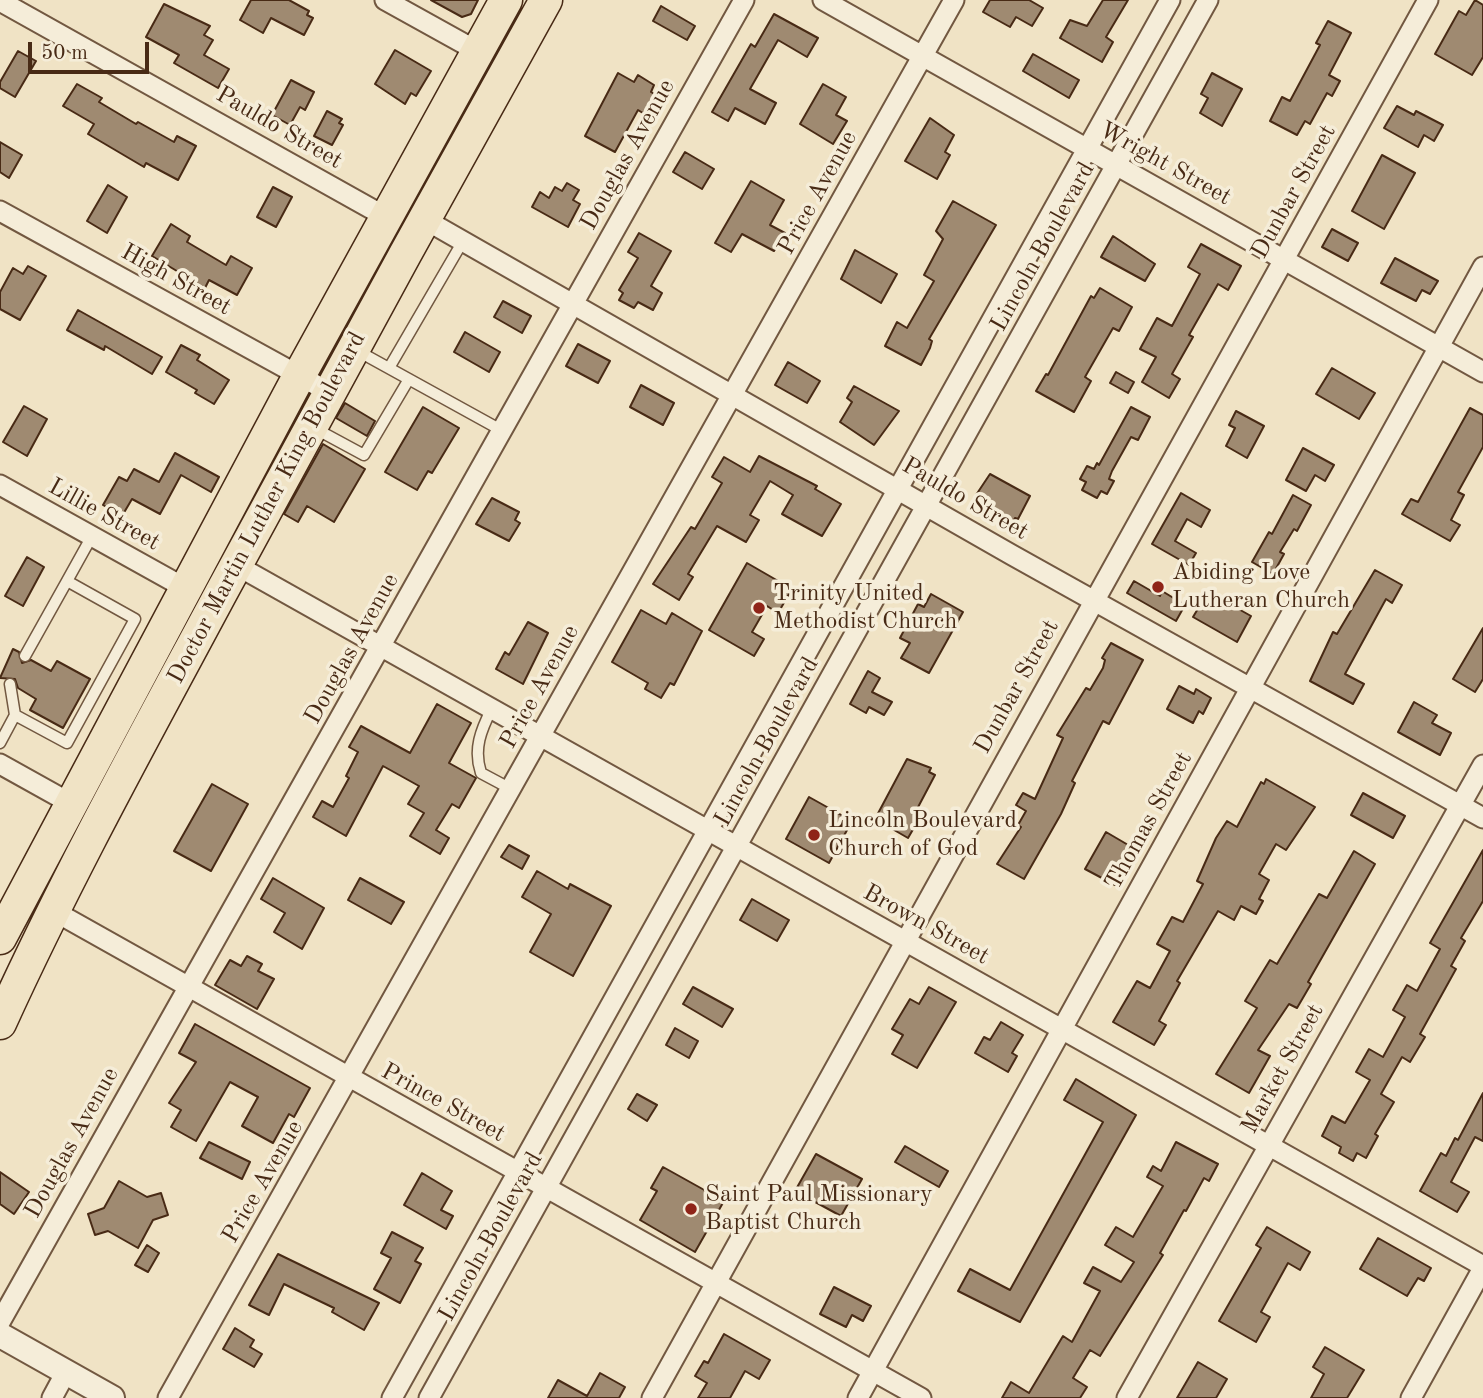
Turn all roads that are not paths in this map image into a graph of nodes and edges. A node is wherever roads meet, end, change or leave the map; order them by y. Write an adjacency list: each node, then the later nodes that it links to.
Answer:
1 (385, 0): 11 (street)
2 (506, 0): 11 (main road, Doctor Martin Luther King Boulevard)
3 (546, 0): 15 (main road, Doctor Martin Luther King Boulevard)
4 (744, 0): 22 (street, Douglas Avenue)
5 (823, 0): 12 (street, Wright Street)
6 (954, 0): 12 (street, Price Avenue)
7 (1170, 0): 13 (street, Lincoln Boulevard)
8 (1208, 0): 14 (street, Lincoln Boulevard)
9 (1428, 0): 20 (street, Dunbar Street)
10 (0, 1): 17 (street, Pauldo Street)
11 (477, 51): 15 (main road); 17 (main road, Doctor Martin Luther King Boulevard)
12 (923, 56): 13 (street, Wright Street); 30 (street, Price Avenue)
13 (1088, 149): 14 (street, Wright Street); 34 (street, Lincoln Boulevard)
14 (1117, 165): 20 (street, Wright Street); 35 (street, Lincoln Boulevard)
15 (441, 188): 18 (main road, Doctor Martin Luther King Boulevard)
16 (0, 211): 27 (street, High Street)
17 (386, 217): 27 (main road, Doctor Martin Luther King Boulevard)
18 (424, 219): 19 (street, Pauldo Street); 24 (main road, Doctor Martin Luther King Boulevard)
19 (463, 241): 22 (street, Pauldo Street); 25 (lane)
20 (1284, 260): 23 (street, Wright Street); 40 (street, Dunbar Street)
21 (1483, 268): 23 (street, Thomas Street)
22 (573, 304): 30 (street, Pauldo Street); 32 (street, Douglas Avenue)
23 (1438, 347): 26 (street, Wright Street); 45 (street, Thomas Street)
24 (353, 348): 25 (lane); 29 (main road, Doctor Martin Luther King Boulevard)
25 (389, 368): 28 (lane)
26 (1483, 372)
27 (299, 376): 29 (street, High Street); 39 (main road, Doctor Martin Luther King Boulevard)
28 (409, 379): 31 (lane); 32 (lane)
29 (329, 392): 31 (main road, Doctor Martin Luther King Boulevard)
30 (734, 394): 34 (street, Pauldo Street); 48 (street, Price Avenue)
31 (311, 426): 37 (main road, Doctor Martin Luther King Boulevard)
32 (501, 430): 41 (street, Douglas Avenue)
33 (0, 485): 36 (street, Lillie Street)
34 (899, 488): 35 (street, Pauldo Street); 57 (street, Lincoln Boulevard)
35 (927, 504): 40 (street, Pauldo Street); 58 (street, Lincoln Boulevard)
36 (92, 536): 38 (lane); 39 (street, Lillie Street)
37 (236, 565): 41 (street, Brown Street); 52 (main road, Doctor Martin Luther King Boulevard)
38 (67, 581): 42 (lane); 47 (lane)
39 (185, 588): 43 (main road, Doctor Martin Luther King Boulevard)
40 (1093, 600): 45 (street, Pauldo Street); 61 (street, Dunbar Street)
41 (382, 646): 46 (street, Brown Street); 62 (street, Douglas Avenue)
42 (25, 656)
43 (142, 673): 52 (main road); 54 (main road, Doctor Martin Luther King Boulevard)
44 (10, 684): 47 (lane)
45 (1252, 688): 55 (street, Pauldo Street); 64 (street, Thomas Street)
46 (492, 708): 48 (street, Brown Street); 53 (lane)
47 (15, 715): 49 (lane)
48 (541, 736): 53 (street, Price Avenue); 57 (street, Brown Street)
49 (0, 743)
50 (0, 764): 54 (street)
51 (1483, 765): 55 (street, Market Street)
52 (116, 788): 59 (main road, Doctor Martin Luther King Boulevard)
53 (511, 789): 65 (street, Price Avenue)
54 (70, 803): 59 (main road); 60 (main road, Doctor Martin Luther King Boulevard)
55 (1460, 807): 56 (street, Pauldo Street); 66 (street, Market Street)
56 (1483, 818)
57 (706, 830): 58 (street, Brown Street); 67 (street, Lincoln Boulevard)
58 (736, 847): 61 (street, Brown Street); 68 (street, Lincoln Boulevard)
59 (57, 901): 62 (street, Prince Street); 63 (main road, Doctor Martin Luther King Boulevard)
60 (0, 938)
61 (904, 941): 64 (street, Brown Street); 70 (street, Dunbar Street)
62 (188, 987): 65 (street, Prince Street); 71 (street, Douglas Avenue)
63 (0, 1023)
64 (1062, 1029): 66 (street, Brown Street); 73 (street, Thomas Street)
65 (350, 1078): 67 (street, Prince Street); 77 (street, Price Avenue)
66 (1269, 1144): 69 (street, Brown Street); 83 (street, Market Street)
67 (516, 1172): 68 (street, Prince Street); 78 (street, Lincoln Boulevard)
68 (546, 1188): 70 (street, Prince Street); 79 (street, Lincoln Boulevard)
69 (1483, 1267): 84 (street)
70 (716, 1283): 73 (street, Prince Street); 80 (street, Dunbar Street)
71 (0, 1322)
72 (0, 1335): 74 (street)
73 (873, 1371): 81 (street, Thomas Street); 82 (street, Prince Street)
74 (66, 1372): 75 (street); 76 (street)
75 (52, 1398)
76 (112, 1398)
77 (168, 1398)
78 (392, 1398)
79 (429, 1398)
80 (652, 1398)
81 (858, 1398)
82 (921, 1398)
83 (1127, 1398)
84 (1411, 1398)

